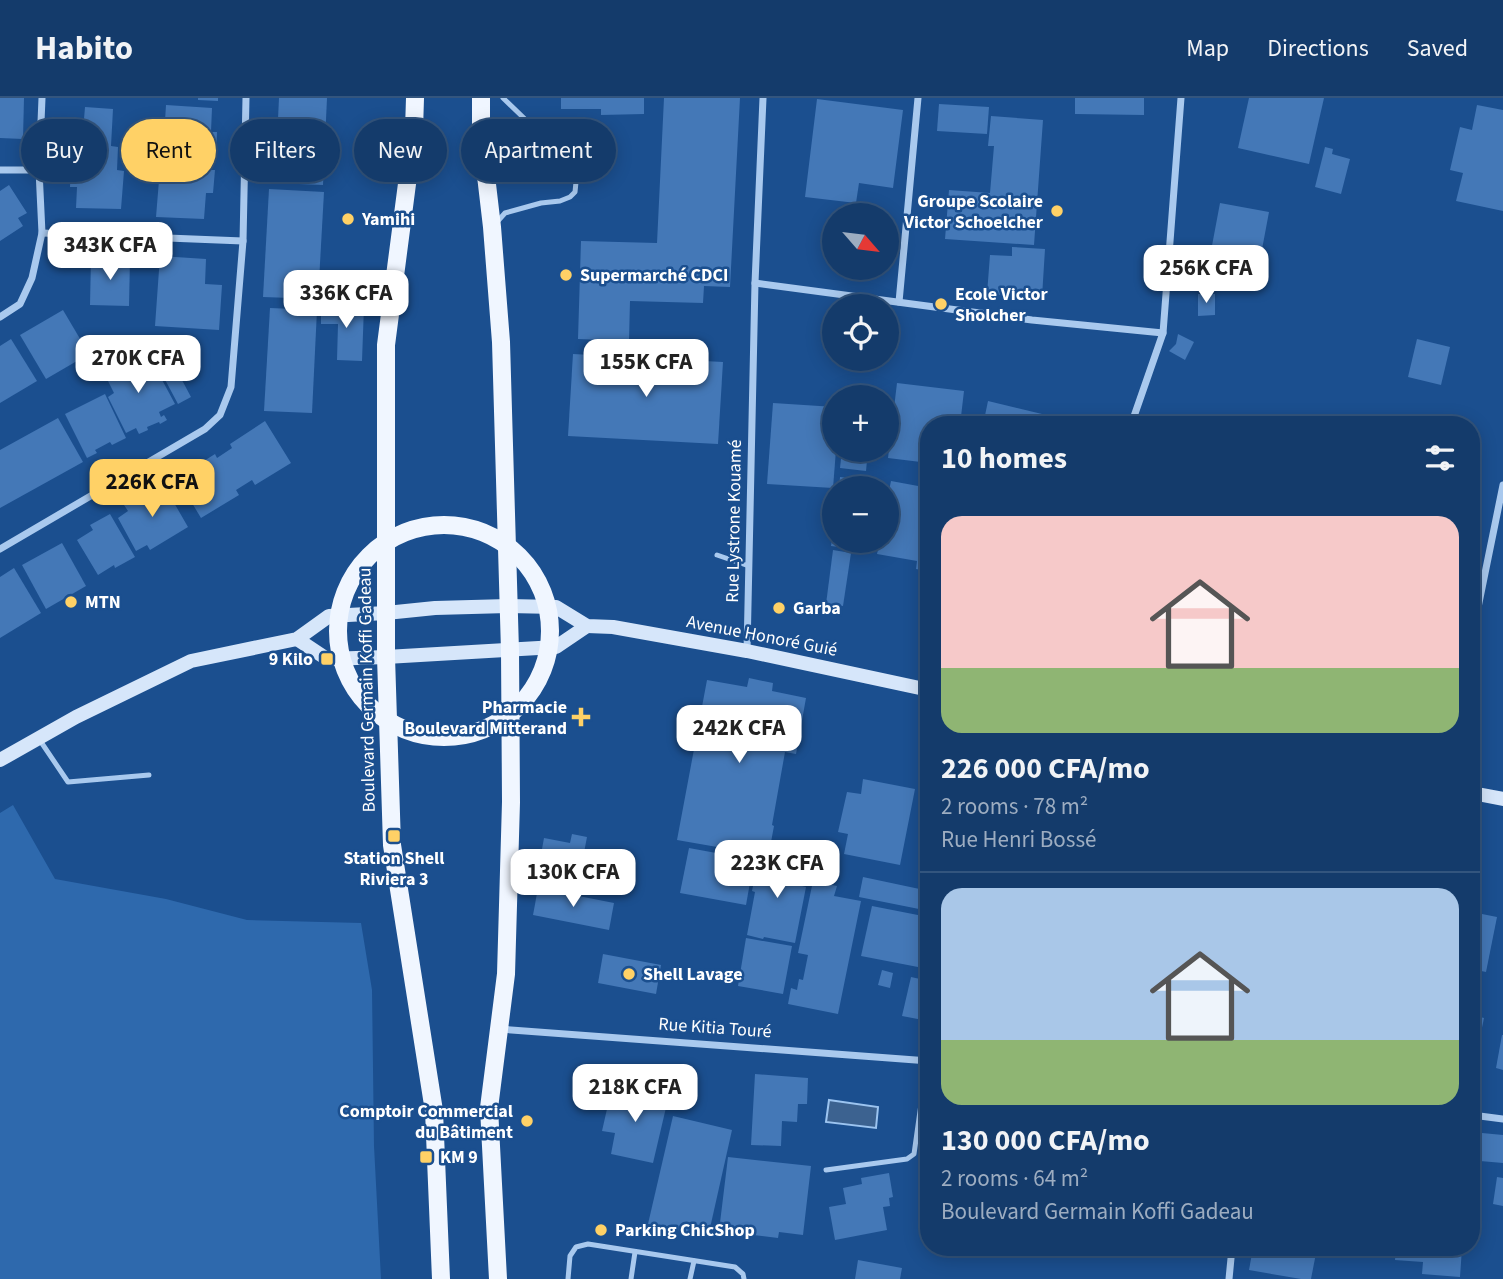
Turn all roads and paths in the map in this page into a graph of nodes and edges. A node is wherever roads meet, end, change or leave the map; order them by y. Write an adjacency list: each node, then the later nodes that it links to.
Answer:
1 (42, 98): 9 (street)
2 (246, 98): 17 (street)
3 (415, 98): 25 (main road, Boulevard Germain Koffi Gadeau)
4 (481, 98): 15 (main road)
5 (503, 98): 10 (lane)
6 (763, 98): 18 (street, Rue Lystrone Kouamé)
7 (918, 98): 20 (street)
8 (1181, 98): 22 (street)
9 (41, 119)
10 (526, 119)
11 (0, 170): 12 (street)
12 (21, 170)
13 (40, 182): 16 (street)
14 (576, 182): 15 (lane)
15 (492, 227): 26 (main road)
16 (42, 233): 17 (street); 21 (street)
17 (243, 241): 27 (street)
18 (755, 283): 19 (street); 29 (street, Rue Lystrone Kouamé)
19 (838, 294)
20 (899, 302): 22 (street)
21 (0, 317)
22 (1164, 333): 23 (street)
23 (1134, 416)
24 (1503, 485): 30 (street)
25 (386, 543): 26 (main road); 33 (main road, Boulevard Germain Koffi Gadeau); 34 (main road)
26 (507, 547): 31 (main road); 32 (main road)
27 (0, 549)
28 (717, 555): 29 (lane)
29 (749, 566): 39 (street, Rue Lystrone Kouamé)
30 (1480, 598)
31 (508, 606): 32 (main road, Avenue Honoré Guié); 33 (main road, Avenue Honoré Guié); 38 (main road)
32 (547, 607): 35 (main road, Avenue Honoré Guié); 37 (main road)
33 (386, 613): 34 (main road, Avenue Honoré Guié); 40 (main road, Boulevard Germain Koffi Gadeau)
34 (339, 615): 36 (main road); 41 (main road)
35 (587, 626): 37 (main road); 39 (main road, Avenue Honoré Guié)
36 (297, 639): 41 (main road); 45 (main road)
37 (548, 648): 38 (main road); 43 (main road)
38 (510, 651): 40 (main road); 43 (main road)
39 (747, 651): 42 (main road, Avenue Honoré Guié)
40 (386, 657): 41 (main road); 44 (main road, Boulevard Germain Koffi Gadeau)
41 (342, 659): 44 (main road)
42 (920, 688)
43 (510, 715): 44 (main road); 50 (main road)
44 (388, 723): 59 (main road, Boulevard Germain Koffi Gadeau)
45 (38, 738): 46 (main road); 47 (lane)
46 (0, 760)
47 (149, 775)
48 (1480, 795): 49 (main road)
49 (1503, 799)
50 (499, 1029): 51 (street, Rue Kitia Touré); 60 (main road)
51 (920, 1060)
52 (920, 1114): 55 (lane)
53 (1480, 1116): 54 (street)
54 (1503, 1119)
55 (826, 1170)
56 (635, 1252): 58 (lane); 61 (lane); 62 (lane)
57 (1232, 1256): 65 (street)
58 (694, 1261): 63 (lane); 64 (lane)
59 (441, 1279)
60 (498, 1279)
61 (568, 1279)
62 (631, 1279)
63 (691, 1279)
64 (744, 1279)
65 (1229, 1279)

